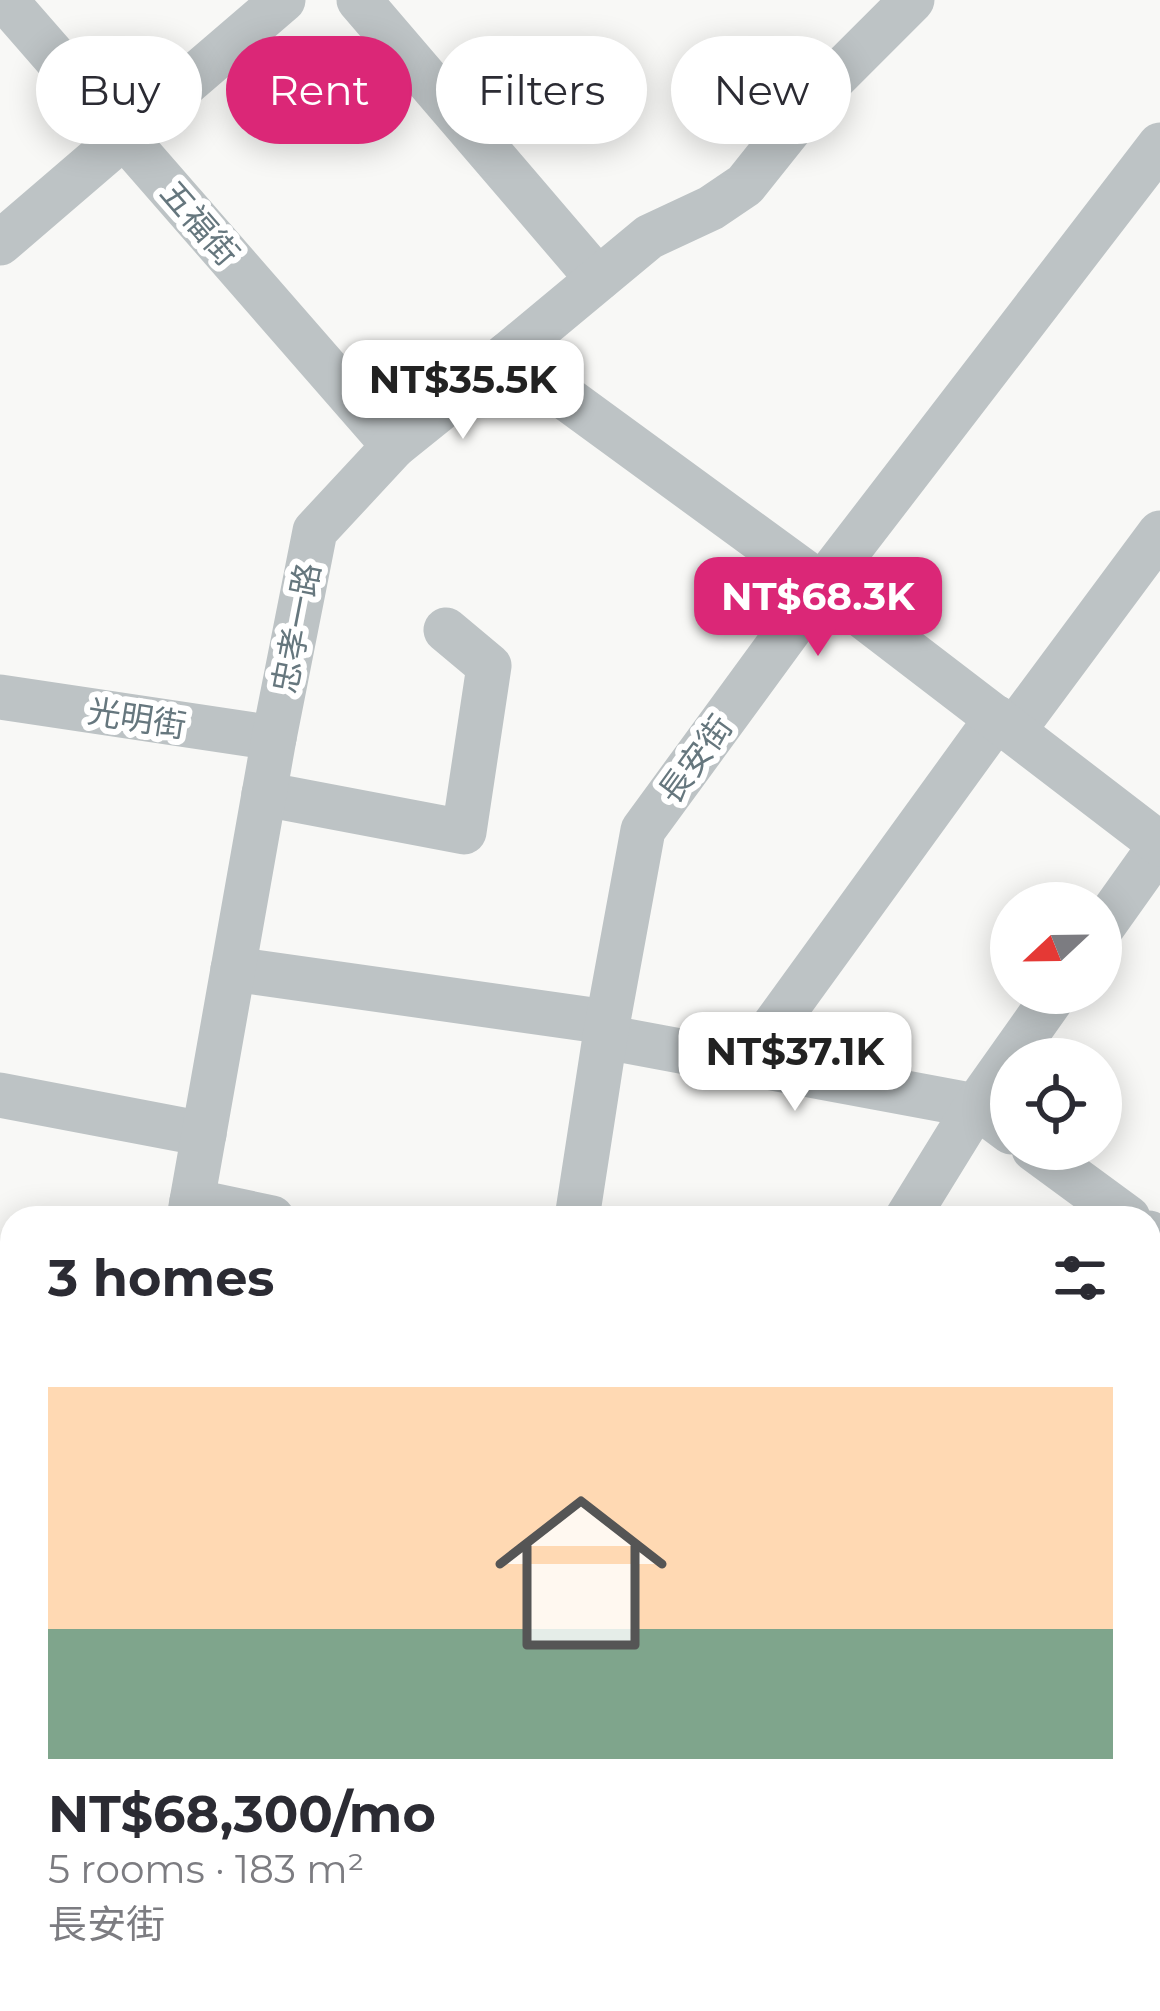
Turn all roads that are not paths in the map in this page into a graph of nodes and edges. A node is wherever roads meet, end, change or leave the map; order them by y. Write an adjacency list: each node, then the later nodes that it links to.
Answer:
1 (5, 0): 5 (street, 五福街)
2 (284, 0): 6 (street)
3 (359, 0): 11 (street)
4 (912, 0): 11 (street, 忠孝一路)
5 (37, 36)
6 (202, 69)
7 (114, 144): 10 (street)
8 (132, 144): 13 (street, 五福街)
9 (1160, 145): 15 (street, 長安街)
10 (0, 243)
11 (598, 279): 12 (street, 忠孝一路)
12 (507, 355): 13 (street, 忠孝一路); 15 (street)
13 (394, 446): 19 (street, 忠孝一路)
14 (1160, 533): 18 (street)
15 (823, 585): 18 (street); 24 (street, 長安街)
16 (446, 629): 20 (street)
17 (0, 697): 19 (street, 光明街)
18 (1005, 724): 21 (street); 25 (street)
19 (274, 738): 20 (street, 忠孝一路)
20 (264, 794): 23 (street, 忠孝一路)
21 (1160, 845): 22 (street)
22 (1122, 899)
23 (233, 969): 24 (street); 29 (street, 忠孝一路)
24 (606, 1030): 25 (street); 32 (street, 長安街)
25 (747, 1064): 27 (street)
26 (0, 1095): 29 (street)
27 (990, 1118)
28 (990, 1124): 33 (street)
29 (204, 1134): 31 (street, 忠孝一路)
30 (1063, 1170): 34 (street)
31 (192, 1206)
32 (579, 1206)
33 (918, 1206)
34 (1112, 1206)

